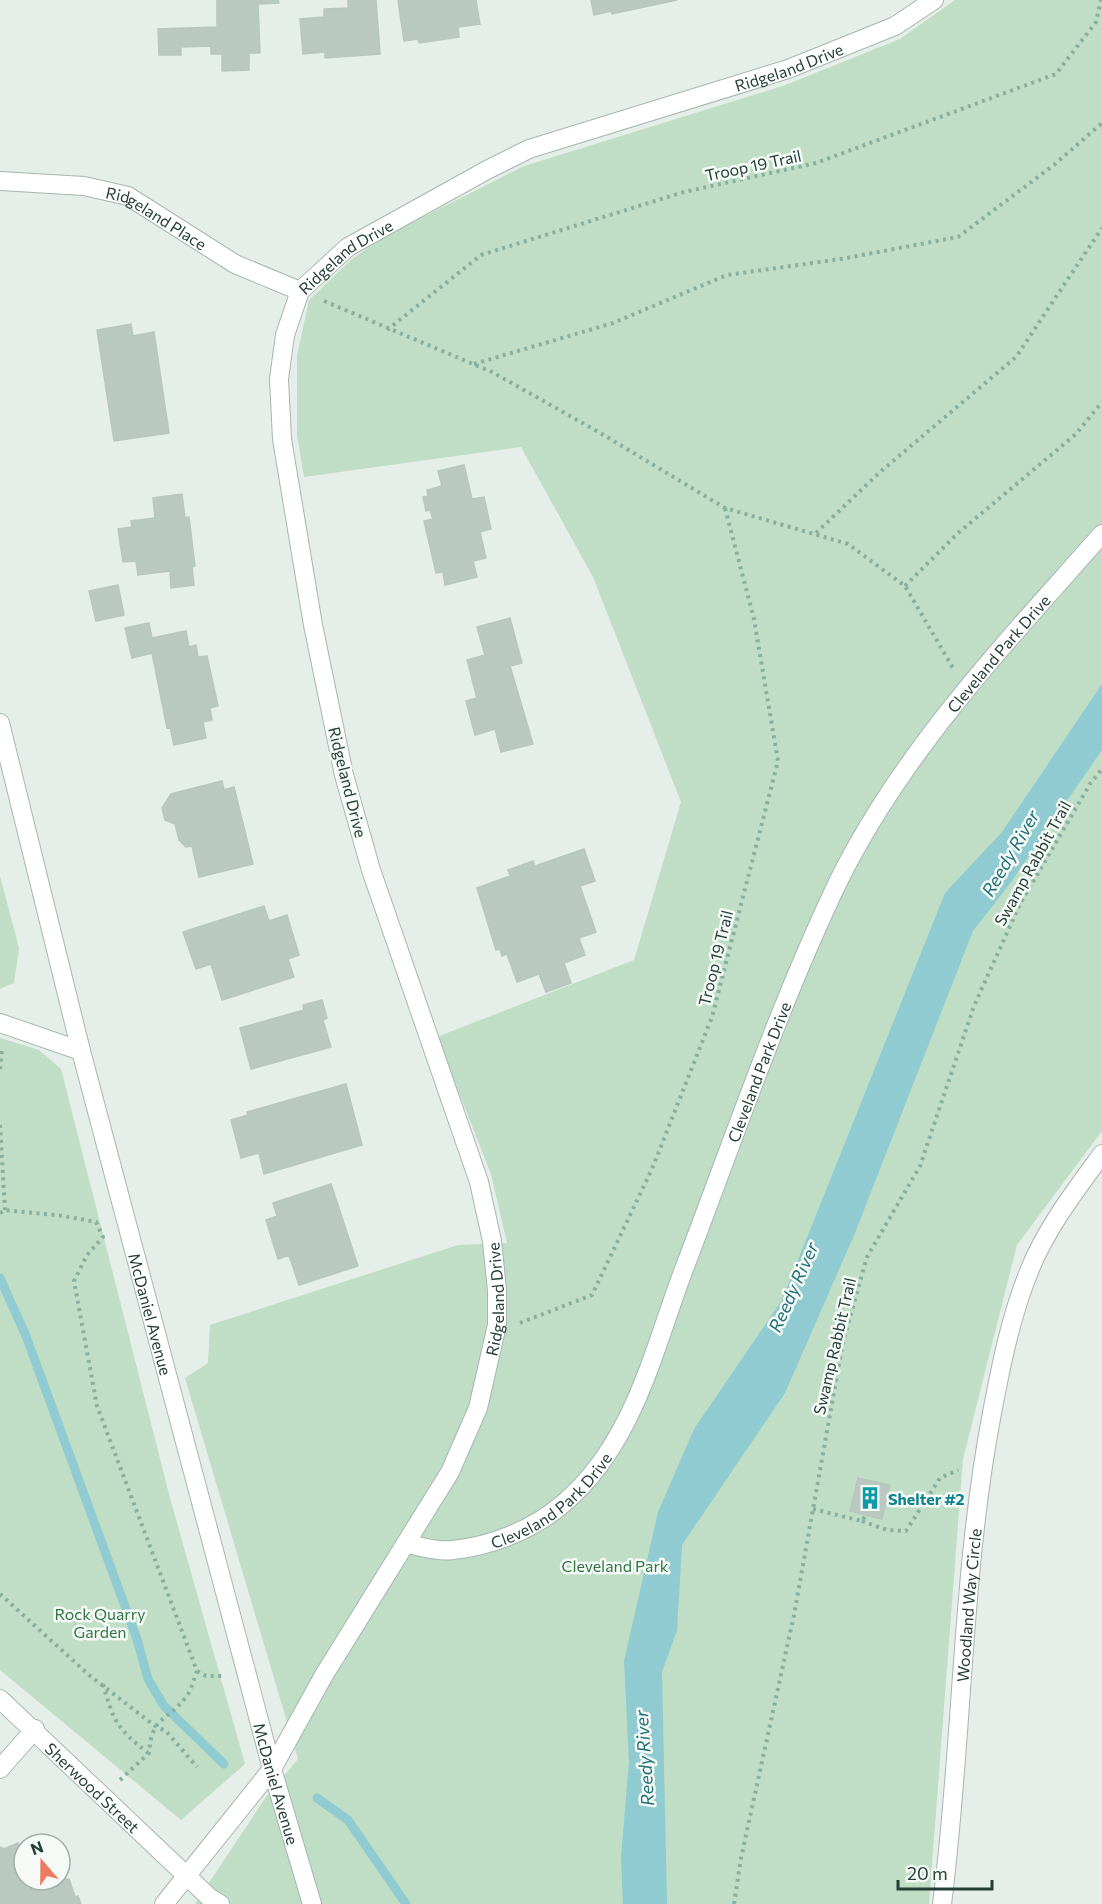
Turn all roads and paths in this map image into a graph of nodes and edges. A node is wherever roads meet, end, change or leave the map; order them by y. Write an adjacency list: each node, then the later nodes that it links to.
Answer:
1 (934, 0): 6 (street, Ridgeland Drive)
2 (1101, 0): 7 (path, Troop 19 Trail)
3 (1102, 123): 8 (path)
4 (0, 181): 6 (street, Ridgeland Place)
5 (1102, 228): 11 (path)
6 (300, 291): 7 (path); 22 (street, Ridgeland Drive)
7 (387, 330): 8 (path)
8 (474, 365): 10 (path)
9 (1102, 402): 13 (path)
10 (725, 508): 11 (path); 22 (path, Troop 19 Trail)
11 (815, 534): 13 (path)
12 (1102, 534): 14 (street, Cleveland Park Drive)
13 (905, 586): 14 (path)
14 (967, 688): 27 (street, Cleveland Park Drive)
15 (0, 724): 18 (street, McDaniel Avenue)
16 (1102, 769): 24 (path, Swamp Rabbit Trail)
17 (0, 1023): 18 (street)
18 (81, 1051): 38 (street, McDaniel Avenue)
19 (0, 1125): 21 (path)
20 (1102, 1154): 45 (street, Woodland Way Circle)
21 (2, 1212): 29 (path)
22 (495, 1333): 27 (street, Ridgeland Drive)
23 (940, 1478): 26 (path)
24 (813, 1509): 26 (path); 44 (path, Swamp Rabbit Trail)
25 (866, 1515): 26 (path)
26 (862, 1521)
27 (408, 1544): 38 (street, Ridgeland Drive)
28 (0, 1594): 31 (path)
29 (197, 1671): 30 (path); 33 (path)
30 (206, 1676)
31 (104, 1684): 33 (path); 35 (path)
32 (0, 1699): 34 (street, Sherwood Street)
33 (155, 1726): 35 (path); 36 (path)
34 (35, 1729): 37 (street); 40 (street, Sherwood Street)
35 (149, 1753): 39 (path)
36 (197, 1767)
37 (0, 1769)
38 (272, 1769): 40 (street, Ridgeland Drive); 43 (street, McDaniel Avenue)
39 (119, 1781)
40 (186, 1875): 41 (street, Ridgeland Drive); 42 (street)
41 (164, 1904)
42 (220, 1904)
43 (312, 1904)
44 (734, 1904)
45 (942, 1904)

